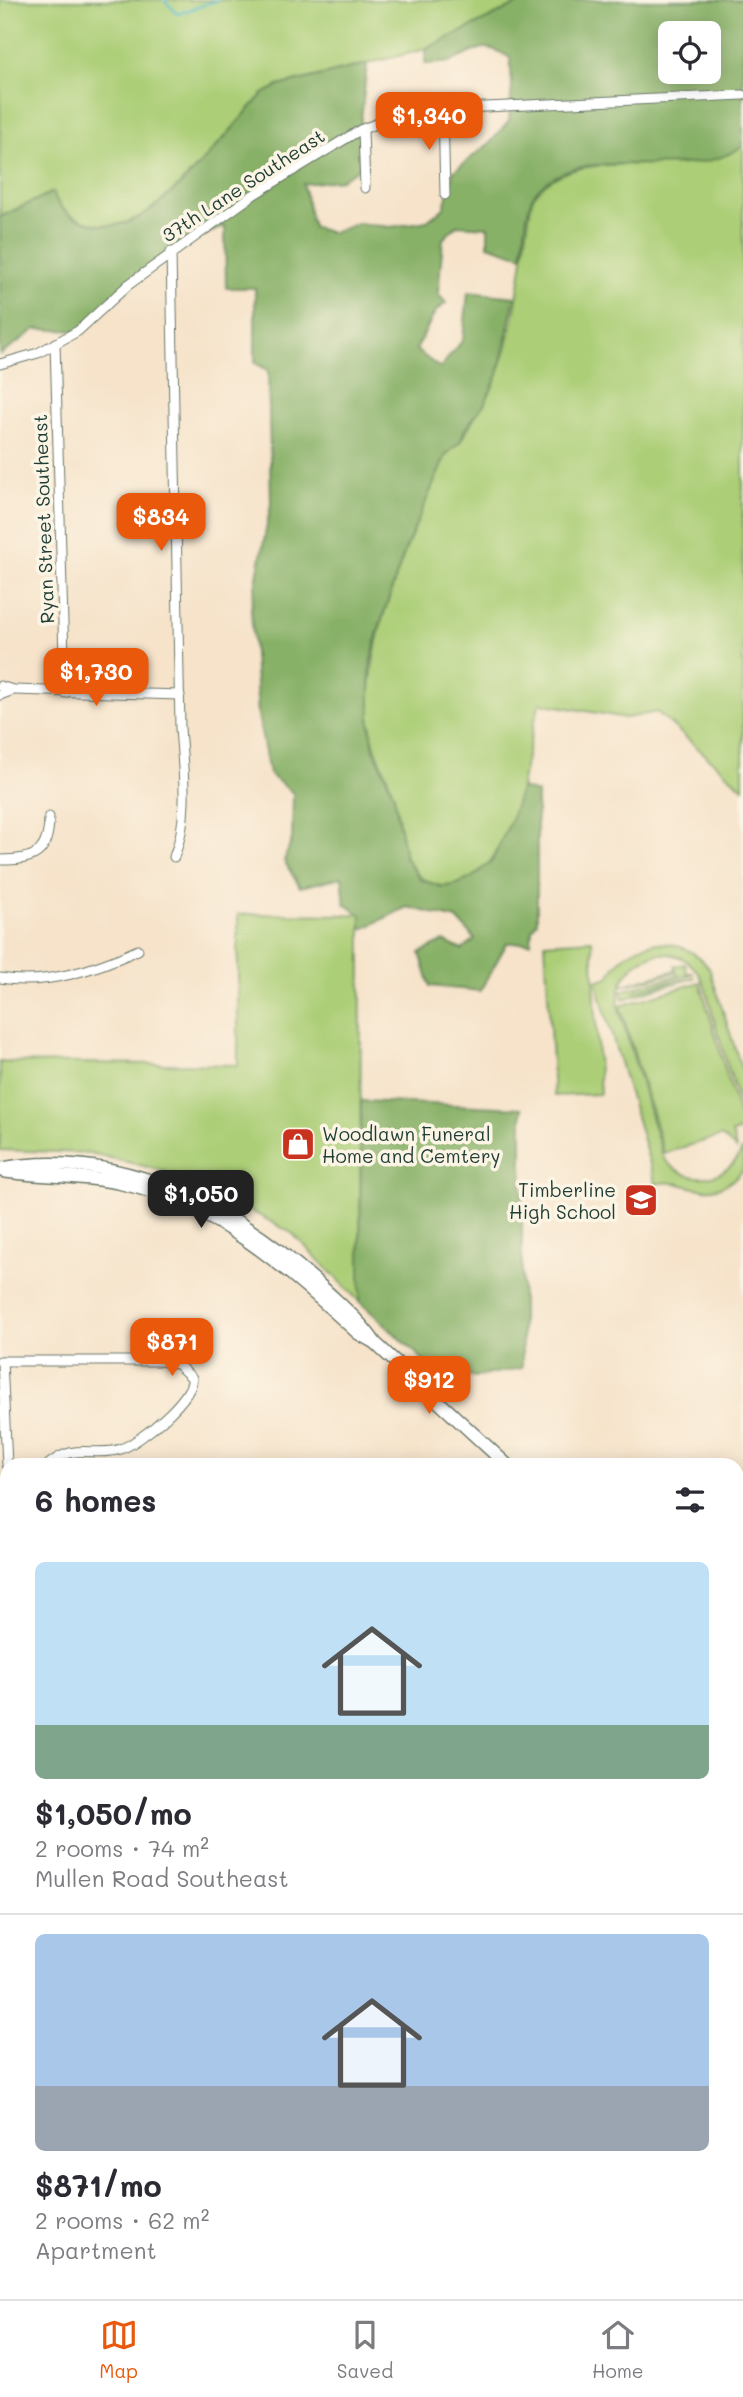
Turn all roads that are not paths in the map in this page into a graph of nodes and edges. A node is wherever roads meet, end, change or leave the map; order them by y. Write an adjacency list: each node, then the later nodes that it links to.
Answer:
1 (743, 96): 2 (street, 37th Lane Southeast)
2 (443, 109): 3 (street, 37th Lane Southeast); 5 (street)
3 (363, 130): 4 (street); 6 (street, 37th Lane Southeast)
4 (365, 188)
5 (445, 195)
6 (171, 252): 7 (street, 37th Lane Southeast); 13 (street)
7 (55, 343): 8 (street, 37th Lane Southeast); 11 (street, Ryan Street Southeast)
8 (0, 364)
9 (0, 686): 10 (street)
10 (13, 690): 11 (street); 12 (street)
11 (65, 693): 13 (street)
12 (0, 695)
13 (180, 695): 15 (street)
14 (49, 817): 16 (street)
15 (174, 857)
16 (0, 860)
17 (138, 950): 18 (street)
18 (0, 978)
19 (0, 1170): 23 (street)
20 (1, 1361): 21 (street); 22 (street)
21 (8, 1458)
22 (60, 1458)
23 (499, 1458)

